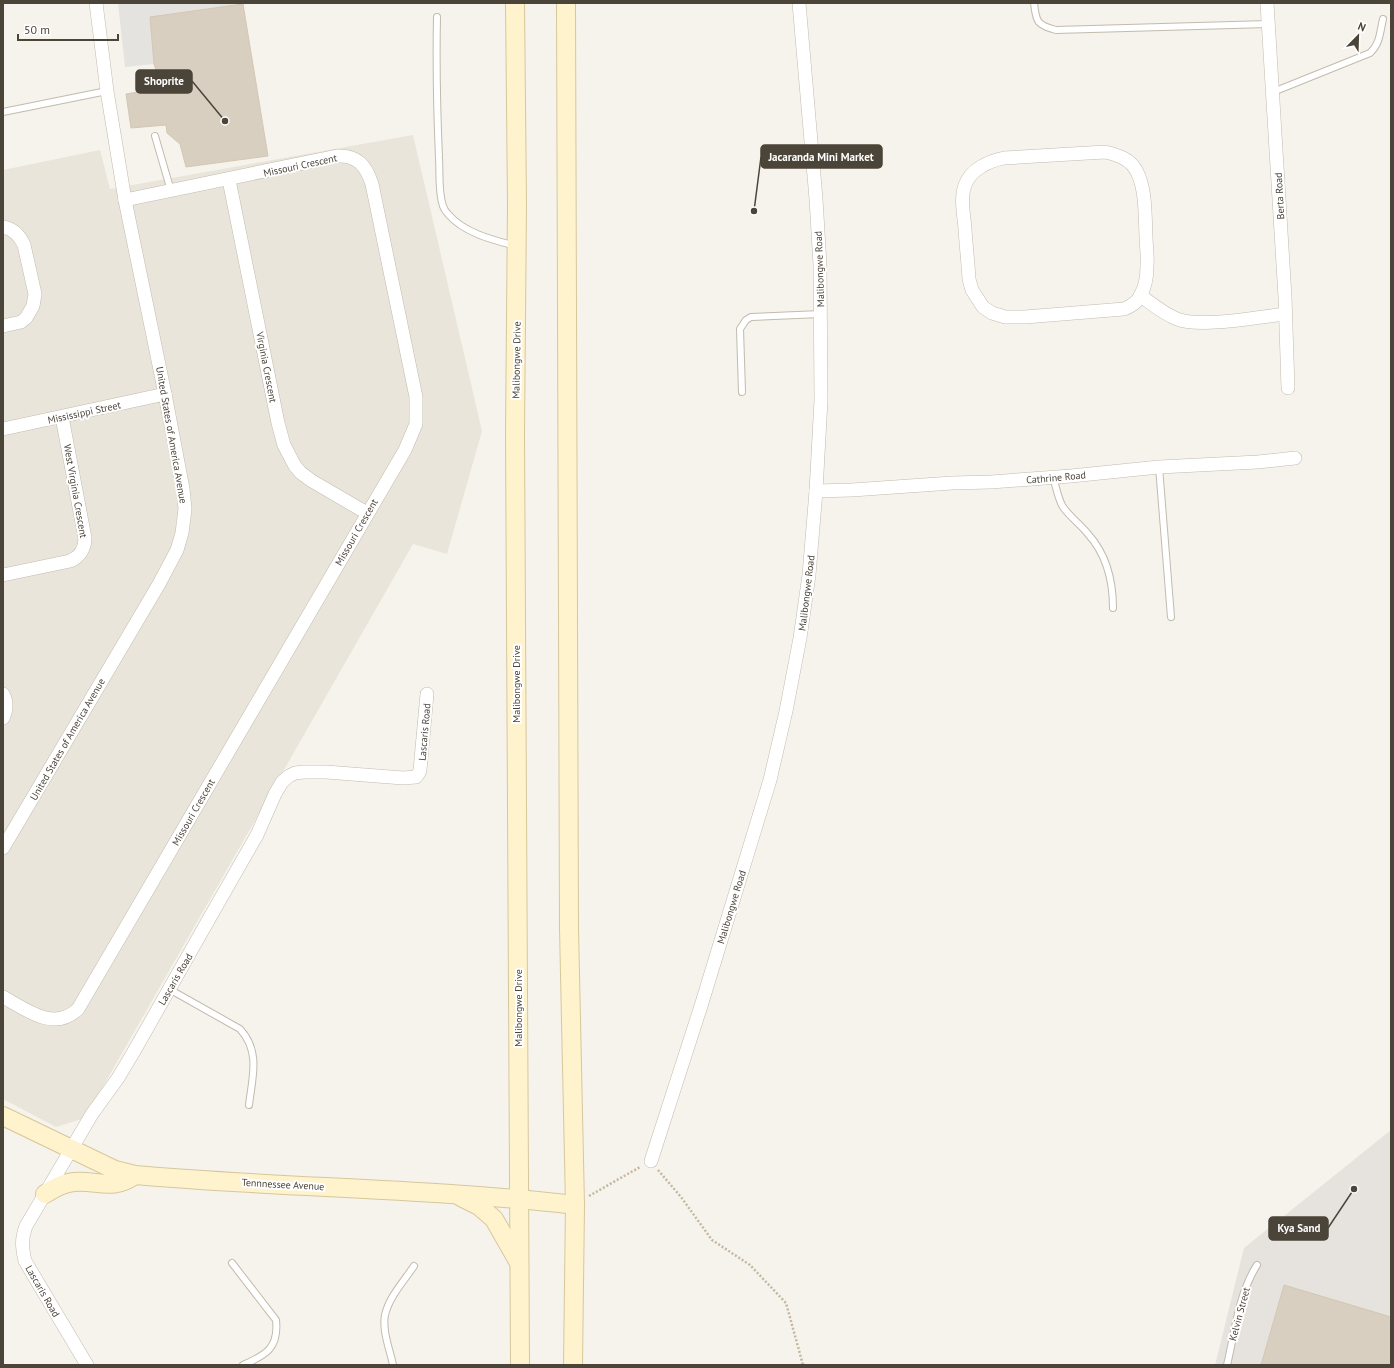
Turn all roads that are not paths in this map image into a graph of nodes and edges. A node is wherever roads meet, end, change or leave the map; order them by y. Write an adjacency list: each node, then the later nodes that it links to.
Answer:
1 (96, 3): 10 (street, United States of America Avenue)
2 (514, 3): 18 (main road, Malibongwe Drive)
3 (566, 3): 50 (main road)
4 (798, 3): 20 (street, Malibongwe Road)
5 (1034, 3): 9 (lane)
6 (1267, 3): 9 (street, Berta Road)
7 (437, 17): 18 (lane)
8 (1383, 19): 11 (lane)
9 (1268, 24): 11 (street, Berta Road)
10 (107, 91): 12 (lane); 16 (street, United States of America Avenue)
11 (1273, 92): 21 (street, Berta Road)
12 (3, 112)
13 (155, 136): 15 (lane)
14 (228, 180): 15 (street, Missouri Crescent); 32 (street, Virginia Crescent); 32 (street, Missouri Crescent)
15 (171, 191): 16 (street, Missouri Crescent)
16 (125, 200): 25 (street, United States of America Avenue)
17 (3, 228): 22 (street)
18 (517, 247): 49 (main road, Malibongwe Drive)
19 (1140, 296): 19 (street); 21 (street)
20 (821, 314): 24 (lane); 31 (street, Malibongwe Road)
21 (1285, 314): 23 (street, Berta Road)
22 (3, 326)
23 (1288, 388)
24 (742, 392)
25 (165, 394): 26 (street, Mississippi Street); 39 (street, United States of America Avenue)
26 (62, 417): 27 (street, Mississippi Street); 33 (street, West Virginia Crescent)
27 (3, 429)
28 (1295, 458): 29 (street, Cathrine Road)
29 (1159, 467): 30 (street, Cathrine Road); 35 (lane)
30 (1054, 477): 31 (street, Cathrine Road); 34 (lane)
31 (816, 491): 45 (street, Malibongwe Road)
32 (367, 513): 41 (street, Missouri Crescent)
33 (3, 575)
34 (1114, 608)
35 (1171, 617)
36 (3, 694): 38 (street)
37 (427, 694): 40 (street, Lascaris Road)
38 (3, 718)
39 (3, 848)
40 (169, 989): 42 (lane); 44 (street, Lascaris Road)
41 (3, 998)
42 (248, 1105)
43 (3, 1116): 44 (main road, Tennnessee Avenue)
44 (72, 1149): 46 (main road, Tennnessee Avenue); 47 (street, Lascaris Road)
45 (651, 1161)
46 (135, 1175): 47 (main road); 48 (main road, Tennnessee Avenue)
47 (45, 1194): 55 (street, Lascaris Road)
48 (454, 1194): 49 (main road, Tennnessee Avenue); 52 (main road)
49 (518, 1198): 50 (main road, Tennnessee Avenue); 52 (main road, Malibongwe Drive)
50 (575, 1205): 59 (main road)
51 (232, 1263): 56 (lane)
52 (520, 1264): 58 (main road, Malibongwe Drive)
53 (1257, 1265): 60 (lane, Kelvin Street)
54 (414, 1266): 57 (lane)
55 (87, 1365)
56 (243, 1365)
57 (393, 1365)
58 (520, 1365)
59 (573, 1365)
60 (1227, 1365)

